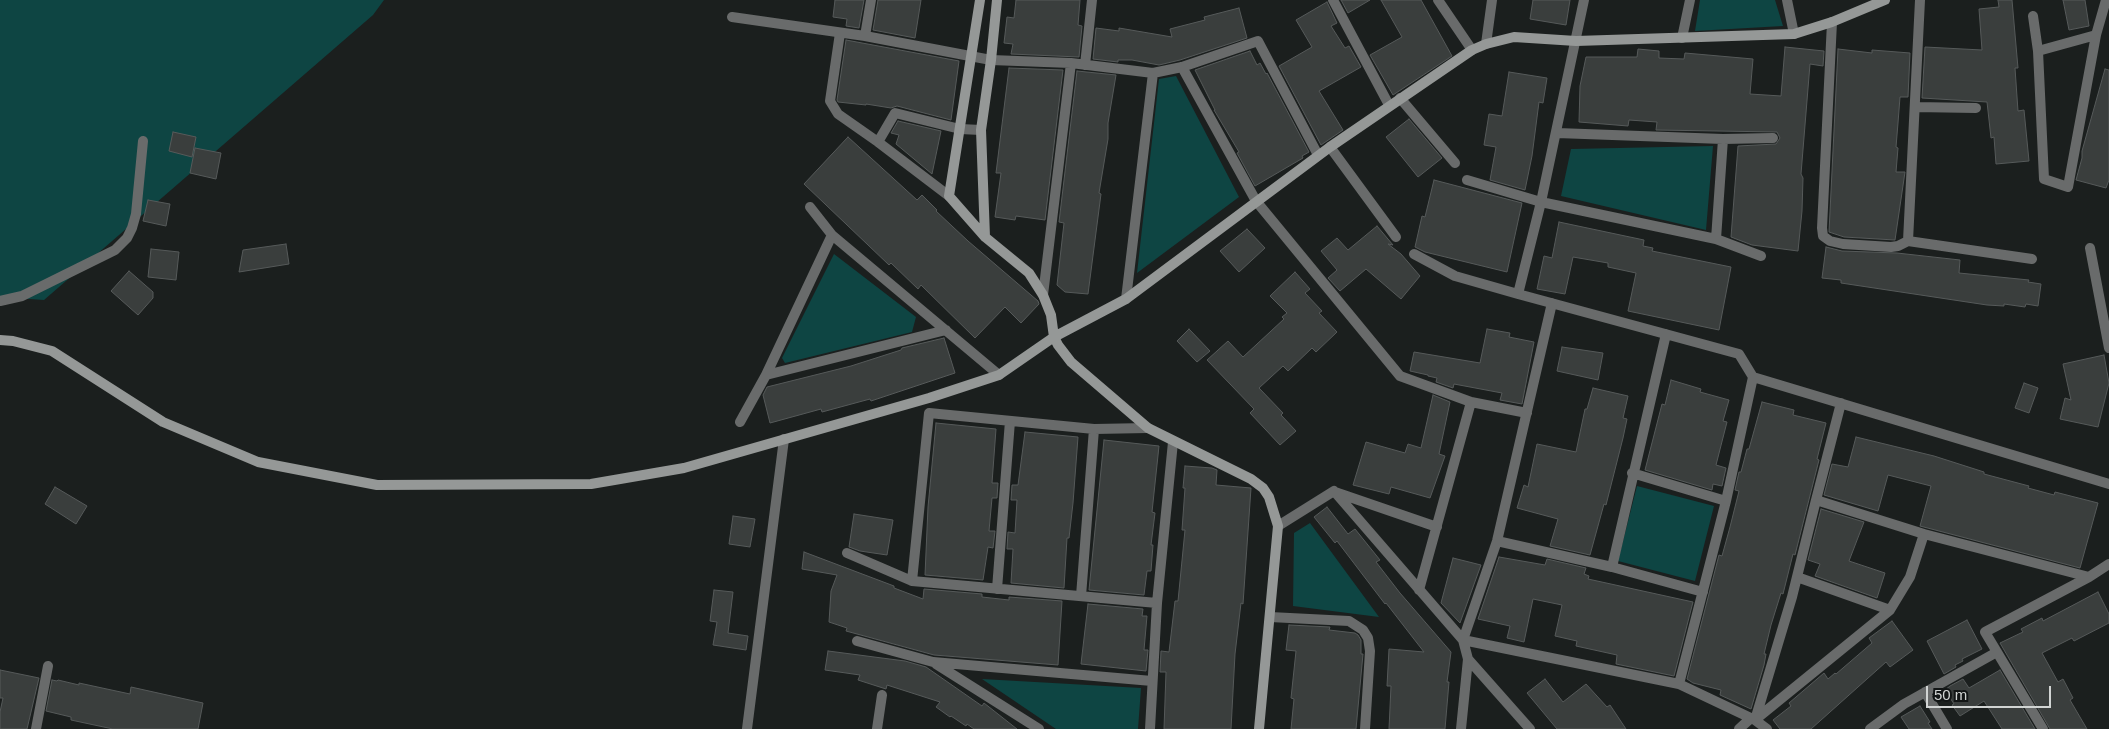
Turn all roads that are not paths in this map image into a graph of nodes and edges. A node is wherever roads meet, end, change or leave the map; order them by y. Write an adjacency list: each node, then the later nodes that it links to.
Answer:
1 (871, 0): 20 (street)
2 (980, 0): 26 (street)
3 (997, 0): 27 (street)
4 (1092, 0): 29 (street)
5 (1333, 0): 33 (street)
6 (1438, 0): 24 (street)
7 (1492, 0): 23 (street)
8 (1584, 0): 22 (street)
9 (1690, 0): 21 (street)
10 (1787, 0): 18 (street)
11 (1885, 0): 16 (street)
12 (1920, 0): 34 (street)
13 (2106, 0): 19 (street)
14 (2034, 16): 25 (street)
15 (732, 17): 17 (street)
16 (1832, 22): 18 (street); 55 (street)
17 (840, 33): 20 (street); 42 (street)
18 (1794, 34): 21 (street)
19 (2096, 35): 25 (street); 25 (street)
20 (865, 36): 26 (street)
21 (1682, 38): 22 (street)
22 (1576, 41): 23 (street); 38 (street)
23 (1486, 44): 24 (street)
24 (1472, 50): 32 (street)
25 (2038, 51)
26 (972, 56): 27 (street); 36 (street)
27 (991, 60): 28 (street); 37 (street)
28 (1071, 64): 29 (street); 61 (street)
29 (1085, 65): 31 (street)
30 (1182, 67): 31 (street); 44 (street); 48 (street)
31 (1153, 73): 62 (street)
32 (1400, 98): 33 (street); 45 (street)
33 (1389, 105): 43 (street)
34 (1915, 106): 35 (street); 55 (street)
35 (1976, 108)
36 (960, 129): 37 (street); 42 (street); 47 (street)
37 (981, 130): 52 (street)
38 (1556, 133): 39 (street); 49 (street)
39 (1723, 138): 40 (street); 54 (street)
40 (1773, 138)
41 (143, 141): 63 (street)
42 (878, 142): 47 (street)
43 (1330, 146): 44 (street); 53 (street)
44 (1318, 155): 48 (street)
45 (1455, 164)
46 (1468, 180): 49 (street)
47 (950, 196): 52 (street)
48 (1256, 200): 62 (street); 74 (street)
49 (1541, 202): 54 (street); 60 (street)
50 (810, 207): 51 (street)
51 (832, 235): 65 (street); 71 (street)
52 (985, 237): 61 (street)
53 (1396, 238)
54 (1716, 239): 58 (street)
55 (1908, 241): 59 (street)
56 (2090, 248): 69 (street)
57 (1414, 254): 60 (street)
58 (1760, 256)
59 (2032, 259)
60 (1518, 294): 64 (street)
61 (1043, 295): 67 (street)
62 (1126, 299): 67 (street)
63 (0, 301)
64 (1552, 303): 66 (street); 77 (street)
65 (946, 330): 70 (street); 71 (street)
66 (1666, 334): 72 (street); 84 (street)
67 (1054, 337): 70 (street); 80 (street)
68 (0, 340): 82 (street)
69 (2109, 348)
70 (998, 374): 73 (street)
71 (766, 375): 79 (street)
72 (1753, 376): 75 (street); 88 (street)
73 (929, 398): 76 (street); 82 (street)
74 (1471, 402): 77 (street); 90 (street)
75 (1841, 403): 85 (street); 87 (street)
76 (928, 413): 78 (street); 98 (street)
77 (1527, 413): 92 (street)
78 (1010, 421): 81 (street); 99 (street)
79 (740, 422)
80 (1148, 428): 81 (street); 83 (street)
81 (1094, 429): 102 (street)
82 (784, 439): 118 (street)
83 (1173, 442): 89 (street); 103 (street)
84 (1632, 473): 88 (street); 95 (street)
85 (2109, 484)
86 (1334, 491): 89 (street); 90 (street); 100 (street)
87 (1816, 500): 91 (street); 96 (street)
88 (1726, 501): 101 (street)
89 (1278, 526): 105 (street)
90 (1437, 527): 100 (street)
91 (1924, 534): 97 (street); 104 (street)
92 (1497, 541): 95 (street); 106 (street)
93 (847, 553): 98 (street)
94 (2109, 564): 97 (street)
95 (1612, 567): 101 (street)
96 (1797, 577): 104 (street); 116 (street)
97 (2089, 577): 108 (street)
98 (912, 581): 99 (street)
99 (996, 589): 102 (street)
100 (1419, 590): 106 (street)
101 (1703, 592): 113 (street)
102 (1081, 596): 103 (street)
103 (1157, 603): 112 (street)
104 (1890, 610): 116 (street)
105 (1270, 616): 122 (street); 123 (street)
106 (1463, 640): 109 (street); 113 (street)
107 (857, 642): 110 (street)
108 (1997, 652): 114 (street); 130 (street)
109 (1468, 659): 124 (street); 125 (street)
110 (933, 662): 112 (street); 120 (street)
111 (48, 666): 117 (street)
112 (1152, 681): 121 (street)
113 (1679, 684): 116 (street)
114 (1925, 692): 128 (street); 129 (street)
115 (882, 695): 119 (street)
116 (1753, 719): 126 (street); 127 (street)
117 (36, 729)
118 (746, 729)
119 (878, 729)
120 (1039, 729)
121 (1150, 729)
122 (1259, 729)
123 (1365, 729)
124 (1461, 729)
125 (1530, 729)
126 (1739, 729)
127 (1767, 729)
128 (1870, 729)
129 (1947, 729)
130 (2043, 729)

